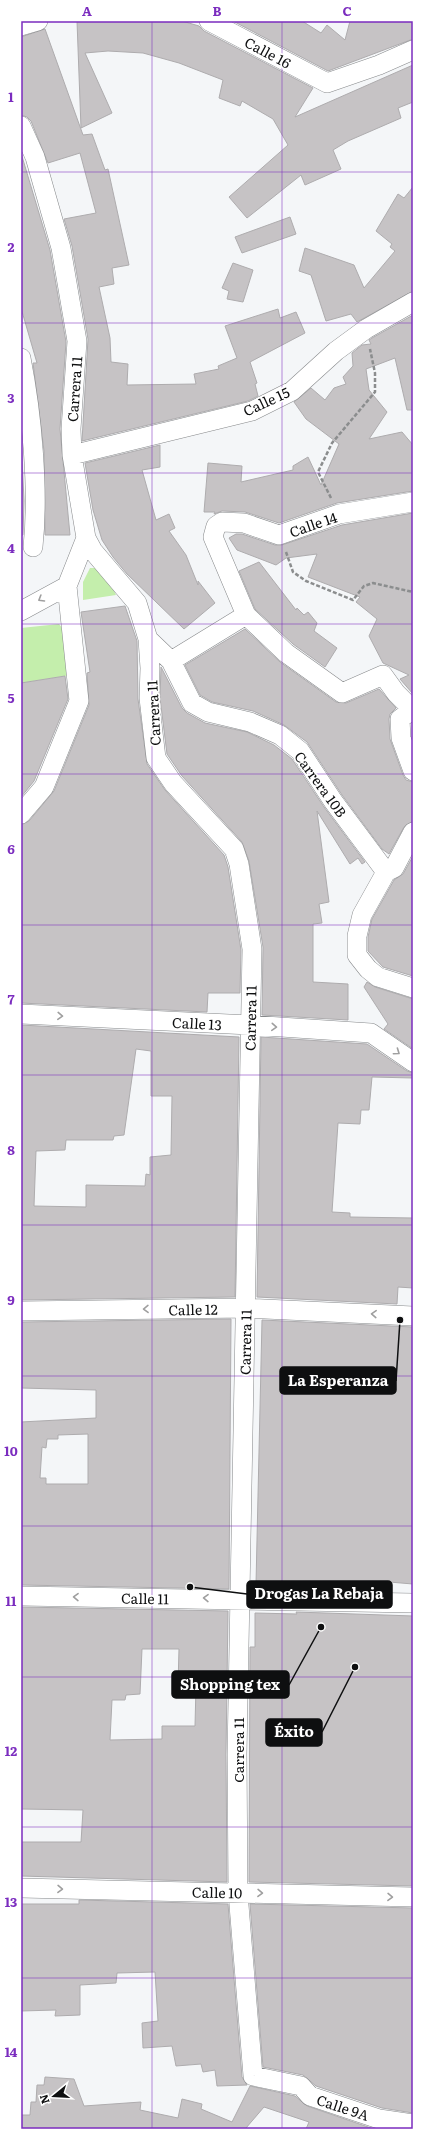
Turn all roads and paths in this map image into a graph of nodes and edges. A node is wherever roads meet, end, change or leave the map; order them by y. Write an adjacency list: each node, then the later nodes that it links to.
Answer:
1 (38, 21): 3 (street)
2 (211, 21): 4 (street, Calle 16)
3 (21, 26)
4 (413, 50)
5 (21, 126): 9 (street, Carrera 11)
6 (413, 302): 7 (street, Calle 15)
7 (366, 329): 9 (street, Calle 15); 12 (path)
8 (21, 358): 10 (street)
9 (72, 455): 14 (street, Carrera 11)
10 (27, 459): 15 (street)
11 (413, 502): 12 (street, Calle 14)
12 (339, 514): 13 (street, Calle 14)
13 (279, 535): 17 (path); 19 (street, Calle 14)
14 (86, 538): 16 (street); 20 (street, Carrera 11)
15 (33, 547)
16 (68, 586): 18 (street, one-way to 18); 24 (street)
17 (413, 592)
18 (21, 611)
19 (246, 615): 21 (street); 22 (street)
20 (148, 639): 21 (street, Carrera 11); 29 (street, Carrera 11)
21 (171, 661): 26 (street, Carrera 10B)
22 (413, 709): 23 (street)
23 (413, 771)
24 (21, 814)
25 (413, 832): 26 (street)
26 (386, 872): 27 (street)
27 (413, 988)
28 (21, 1014): 29 (street, Calle 13, one-way to 29)
29 (250, 1025): 30 (street, Calle 13, one-way to 30); 31 (street, Carrera 11)
30 (413, 1062)
31 (245, 1308): 32 (street, Calle 12, one-way to 32); 33 (street, Calle 12, one-way to 31); 35 (street, Carrera 11)
32 (21, 1311)
33 (413, 1316)
34 (21, 1596): 35 (street, Calle 11, one-way to 34)
35 (241, 1599): 36 (street, Calle 11); 38 (street, Carrera 11)
36 (413, 1603)
37 (21, 1888): 38 (street, Calle 10, one-way to 38)
38 (238, 1893): 39 (street, Calle 10, one-way to 39); 40 (street, Carrera 11)
39 (413, 1897)
40 (253, 2076): 41 (street, Calle 9A)
41 (413, 2124)

